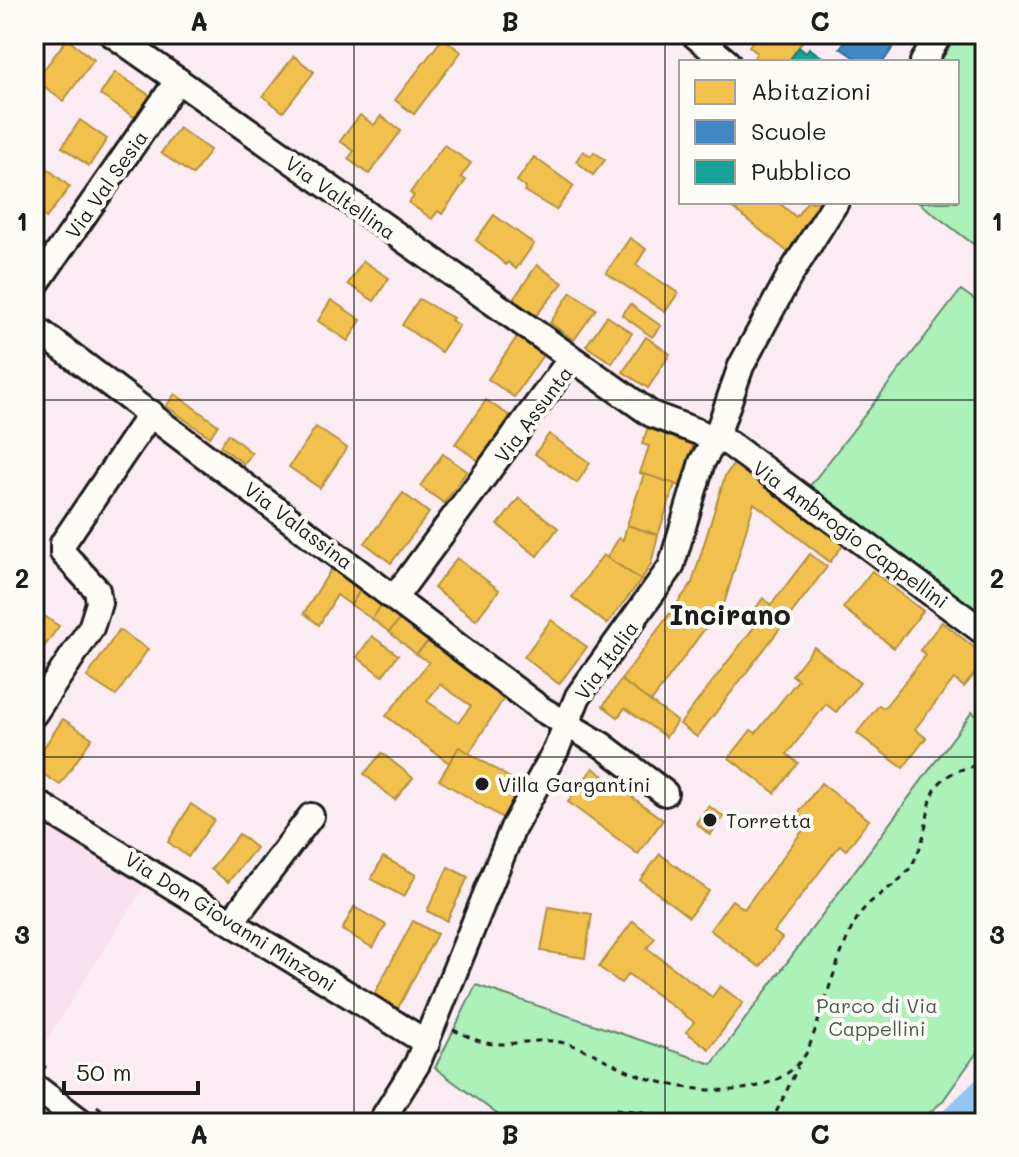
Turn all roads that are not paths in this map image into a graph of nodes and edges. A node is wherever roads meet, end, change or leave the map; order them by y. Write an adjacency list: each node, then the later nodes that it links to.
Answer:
1 (112, 34): 6 (street, Via Valtellina)
2 (693, 34): 4 (street)
3 (940, 34): 5 (street)
4 (725, 60)
5 (924, 60)
6 (178, 80): 8 (street, Via Val Sesia); 10 (street, Via Valtellina)
7 (835, 204): 12 (street, Via Italia)
8 (34, 287)
9 (38, 339): 11 (street, Via Valassina)
10 (570, 360): 12 (street, Via Assunta); 13 (street, Via Assunta)
11 (151, 413): 13 (street, Via Valassina); 15 (street)
12 (716, 438): 14 (street, Via Ambrogio Cappellini); 16 (street, Via Italia)
13 (395, 597): 16 (street, Via Valassina)
14 (985, 633)
15 (34, 714)
16 (564, 723): 17 (street, Via Valassina); 21 (street, Via Italia)
17 (665, 793)
18 (34, 801): 20 (street, Via Don Giovanni Minzoni)
19 (311, 816): 20 (street)
20 (232, 921): 21 (street, Via Don Giovanni Minzoni)
21 (431, 1032): 24 (street, Via Italia)
22 (34, 1086): 23 (street)
23 (83, 1123)
24 (380, 1123)

